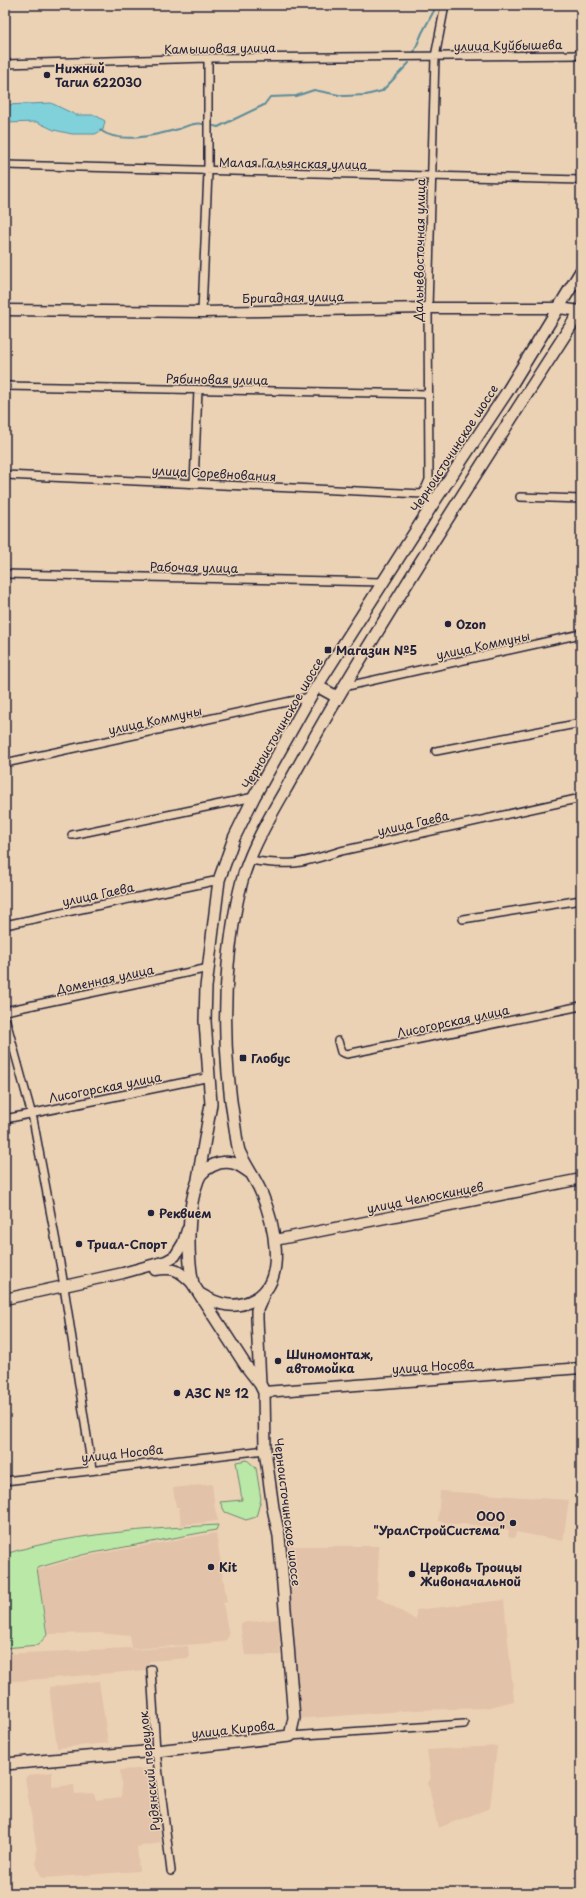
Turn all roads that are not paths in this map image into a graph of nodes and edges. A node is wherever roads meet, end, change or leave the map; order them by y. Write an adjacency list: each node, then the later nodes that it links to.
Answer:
1 (445, 5): 3 (street, Дальневосточная улица)
2 (581, 55): 3 (street, улица Куйбышева)
3 (435, 57): 4 (street, Камышовая улица); 8 (street, Дальневосточная улица)
4 (208, 58): 5 (street, Камышовая улица); 7 (street)
5 (5, 64)
6 (5, 165): 7 (street, Малая Гальянская улица)
7 (208, 172): 8 (street, Малая Гальянская улица); 15 (street)
8 (432, 177): 9 (street, Малая Гальянская улица); 11 (street, Дальневосточная улица)
9 (581, 180)
10 (581, 271): 12 (main road, Черноисточинское шоссе)
11 (428, 308): 12 (street, Бригадная улица); 15 (street, Бригадная улица); 18 (street, Дальневосточная улица)
12 (559, 308): 14 (street, Бригадная улица); 24 (main road, Черноисточинское шоссе)
13 (5, 310): 15 (street, Бригадная улица)
14 (581, 311): 29 (main road)
15 (202, 312)
16 (5, 386): 17 (street, Рябиновая улица)
17 (198, 390): 18 (street, Рябиновая улица); 20 (street)
18 (428, 394): 21 (street, Дальневосточная улица)
19 (5, 475): 20 (street, улица Соревнования)
20 (194, 483): 21 (street, улица Соревнования)
21 (423, 494): 24 (street, улица Соревнования)
22 (520, 497): 23 (street)
23 (581, 498)
24 (436, 499): 26 (main road, Черноисточинское шоссе)
25 (5, 574): 26 (street, Рабочая улица)
26 (383, 582): 28 (main road, Черноисточинское шоссе)
27 (581, 634): 29 (street, улица Коммуны)
28 (317, 686): 29 (main road); 30 (main road, Черноисточинское шоссе)
29 (339, 692): 37 (main road)
30 (310, 697): 33 (street, улица Коммуны); 34 (main road, Черноисточинское шоссе)
31 (581, 723): 32 (street)
32 (436, 751)
33 (5, 763)
34 (254, 797): 36 (street); 38 (main road, Черноисточинское шоссе)
35 (581, 798): 37 (street, улица Гаева)
36 (72, 835)
37 (250, 860): 50 (main road)
38 (219, 880): 41 (street, улица Гаева); 42 (main road, Черноисточинское шоссе)
39 (581, 900): 40 (street)
40 (464, 919)
41 (5, 925)
42 (210, 968): 44 (street, Доменная улица); 47 (main road, Черноисточинское шоссе)
43 (581, 1006): 46 (street, Лисогорская улица)
44 (5, 1011)
45 (5, 1017): 48 (street)
46 (338, 1041)
47 (210, 1077): 48 (street, Лисогорская улица); 51 (main road, Черноисточинское шоссе)
48 (30, 1113): 49 (street, Лисогорская улица); 57 (street)
49 (5, 1119)
50 (253, 1175): 51 (main road); 54 (main road)
51 (198, 1179): 53 (main road)
52 (581, 1179): 54 (street, улица Челюскинцев)
53 (190, 1222): 55 (street); 56 (main road)
54 (275, 1240): 58 (main road)
55 (123, 1273): 56 (street); 57 (street)
56 (193, 1284): 59 (main road)
57 (64, 1286): 60 (street); 64 (street)
58 (264, 1293): 59 (main road); 62 (main road, Черноисточинское шоссе)
59 (200, 1294): 62 (main road)
60 (5, 1299)
61 (581, 1368): 62 (street, улица Носова)
62 (262, 1388): 63 (main road, Черноисточинское шоссе)
63 (265, 1450): 64 (street, улица Носова); 68 (main road, Черноисточинское шоссе)
64 (92, 1469): 65 (street, улица Носова)
65 (5, 1481)
66 (151, 1669): 69 (street, Рудянский переулок)
67 (464, 1724): 68 (street, улица Кирова)
68 (290, 1736): 69 (main road, улица Кирова)
69 (156, 1751): 70 (main road, улица Кирова); 71 (street, Рудянский переулок)
70 (5, 1764)
71 (171, 1870)

